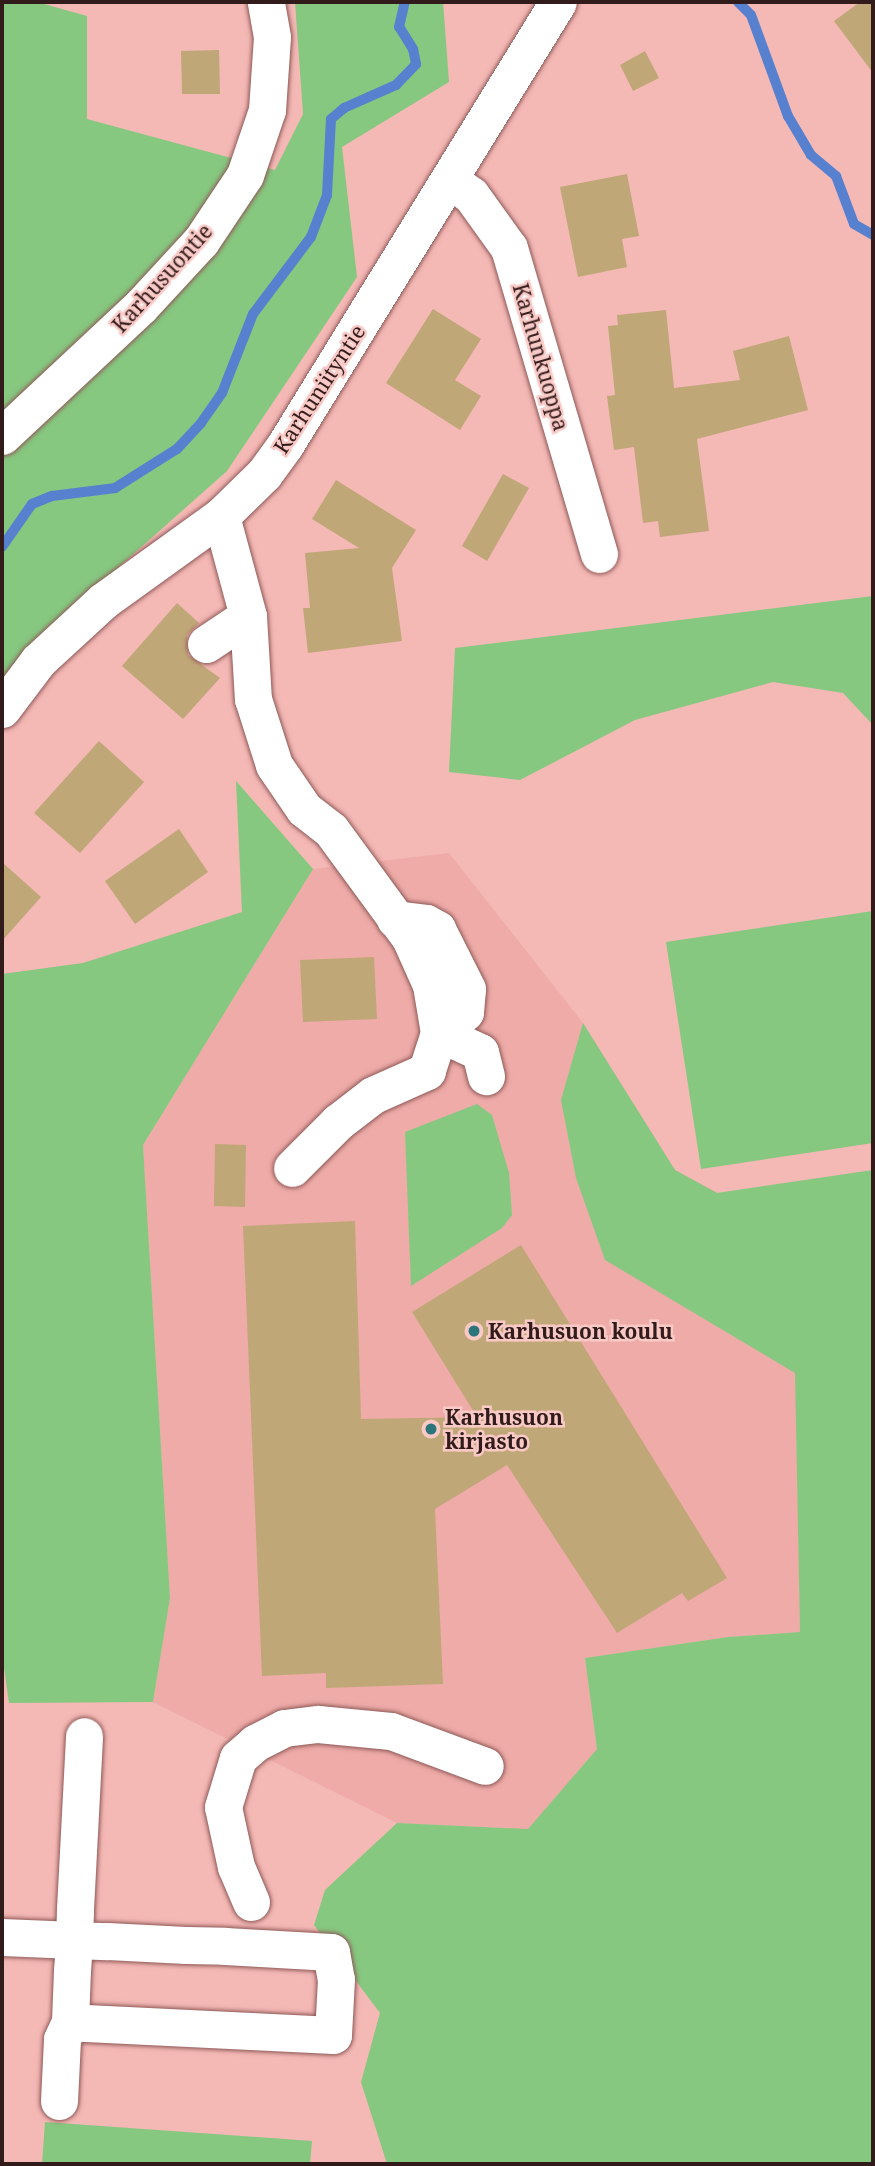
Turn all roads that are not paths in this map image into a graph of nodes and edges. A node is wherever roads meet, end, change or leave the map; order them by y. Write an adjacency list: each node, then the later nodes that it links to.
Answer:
1 (266, 2): 4 (street, Karhusuontie)
2 (558, 2): 3 (street, Karhuniityntie)
3 (450, 180): 5 (street, Karhuniityntie); 6 (street, Karhunkuoppa)
4 (2, 436)
5 (221, 516): 7 (street); 9 (street, Karhuniityntie)
6 (599, 554)
7 (248, 616): 8 (street); 10 (street)
8 (206, 644)
9 (2, 709)
10 (439, 1033): 11 (street); 12 (street)
11 (486, 1076)
12 (292, 1168)
13 (83, 1736): 17 (street)
14 (485, 1766): 15 (street)
15 (251, 1902)
16 (2, 1937): 17 (street)
17 (74, 1940): 18 (street); 18 (street)
18 (70, 2022): 19 (street)
19 (59, 2101)

